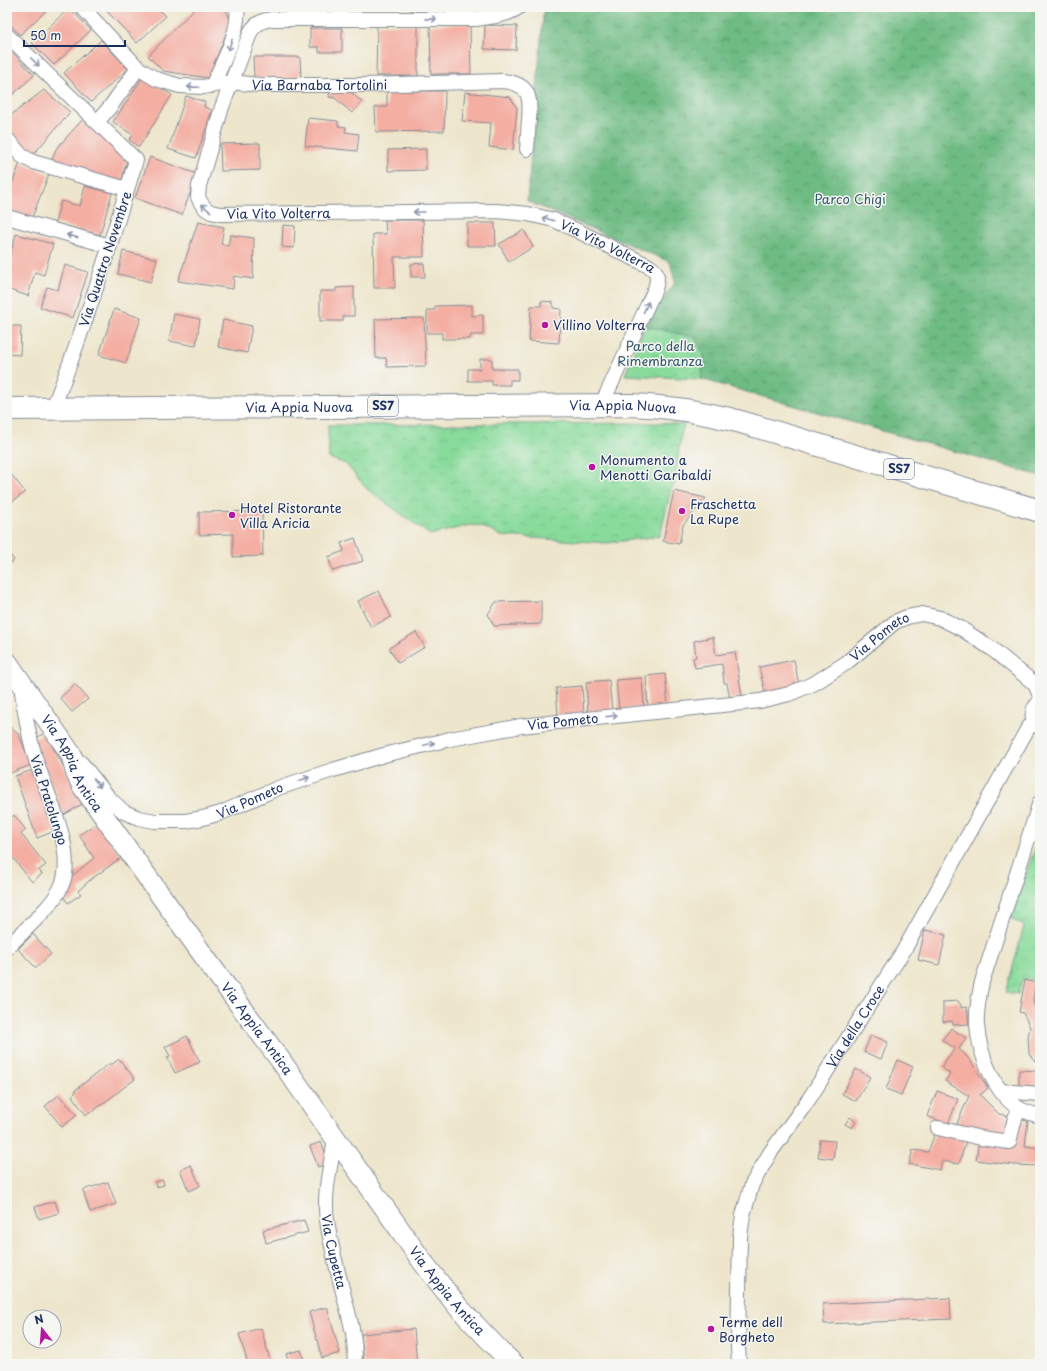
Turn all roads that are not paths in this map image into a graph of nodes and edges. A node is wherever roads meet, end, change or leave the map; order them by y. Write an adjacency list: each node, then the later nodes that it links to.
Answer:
1 (82, 7): 5 (street, Via Barnaba Tortolini)
2 (237, 7): 7 (street, one-way to 7)
3 (519, 7): 6 (street, Via Vito Volterra, one-way to 3)
4 (7, 35): 8 (street, Via Quattro Novembre, one-way to 8)
5 (138, 68): 7 (street, Via Barnaba Tortolini, one-way to 5); 8 (street)
6 (231, 82): 7 (street, Via Barnaba Tortolini); 10 (street, Via Barnaba Tortolini); 14 (street, Via Vito Volterra, one-way to 6)
7 (212, 86)
8 (97, 122): 11 (street, Via Quattro Novembre)
9 (7, 139): 11 (street)
10 (527, 149)
11 (127, 189): 13 (street, Via Quattro Novembre)
12 (7, 217): 13 (street, one-way to 12)
13 (110, 246): 15 (street, Via Quattro Novembre)
14 (601, 406): 15 (main road, Via Appia Nuova / SS7); 17 (main road, Via Appia Nuova / SS7)
15 (53, 408): 16 (main road, Via Appia Nuova / SS7)
16 (7, 409)
17 (1040, 511)
18 (7, 662): 19 (street, Via Appia Antica)
19 (20, 679): 23 (street, Via Appia Antica); 25 (street, Via Pratolungo)
20 (1040, 696): 23 (street, Via Pometo, one-way to 20)
21 (1040, 702): 22 (street)
22 (1037, 725): 34 (street, Via della Croce)
23 (71, 754): 31 (street, Via Appia Antica)
24 (1040, 802): 26 (street)
25 (7, 948)
26 (1001, 1091): 27 (street); 28 (street)
27 (1040, 1094)
28 (1020, 1108): 29 (street); 30 (street)
29 (1040, 1116)
30 (938, 1128)
31 (335, 1138): 32 (street, Via Cupetta); 33 (street, Via Appia Antica)
32 (354, 1364)
33 (514, 1364)
34 (738, 1364)

